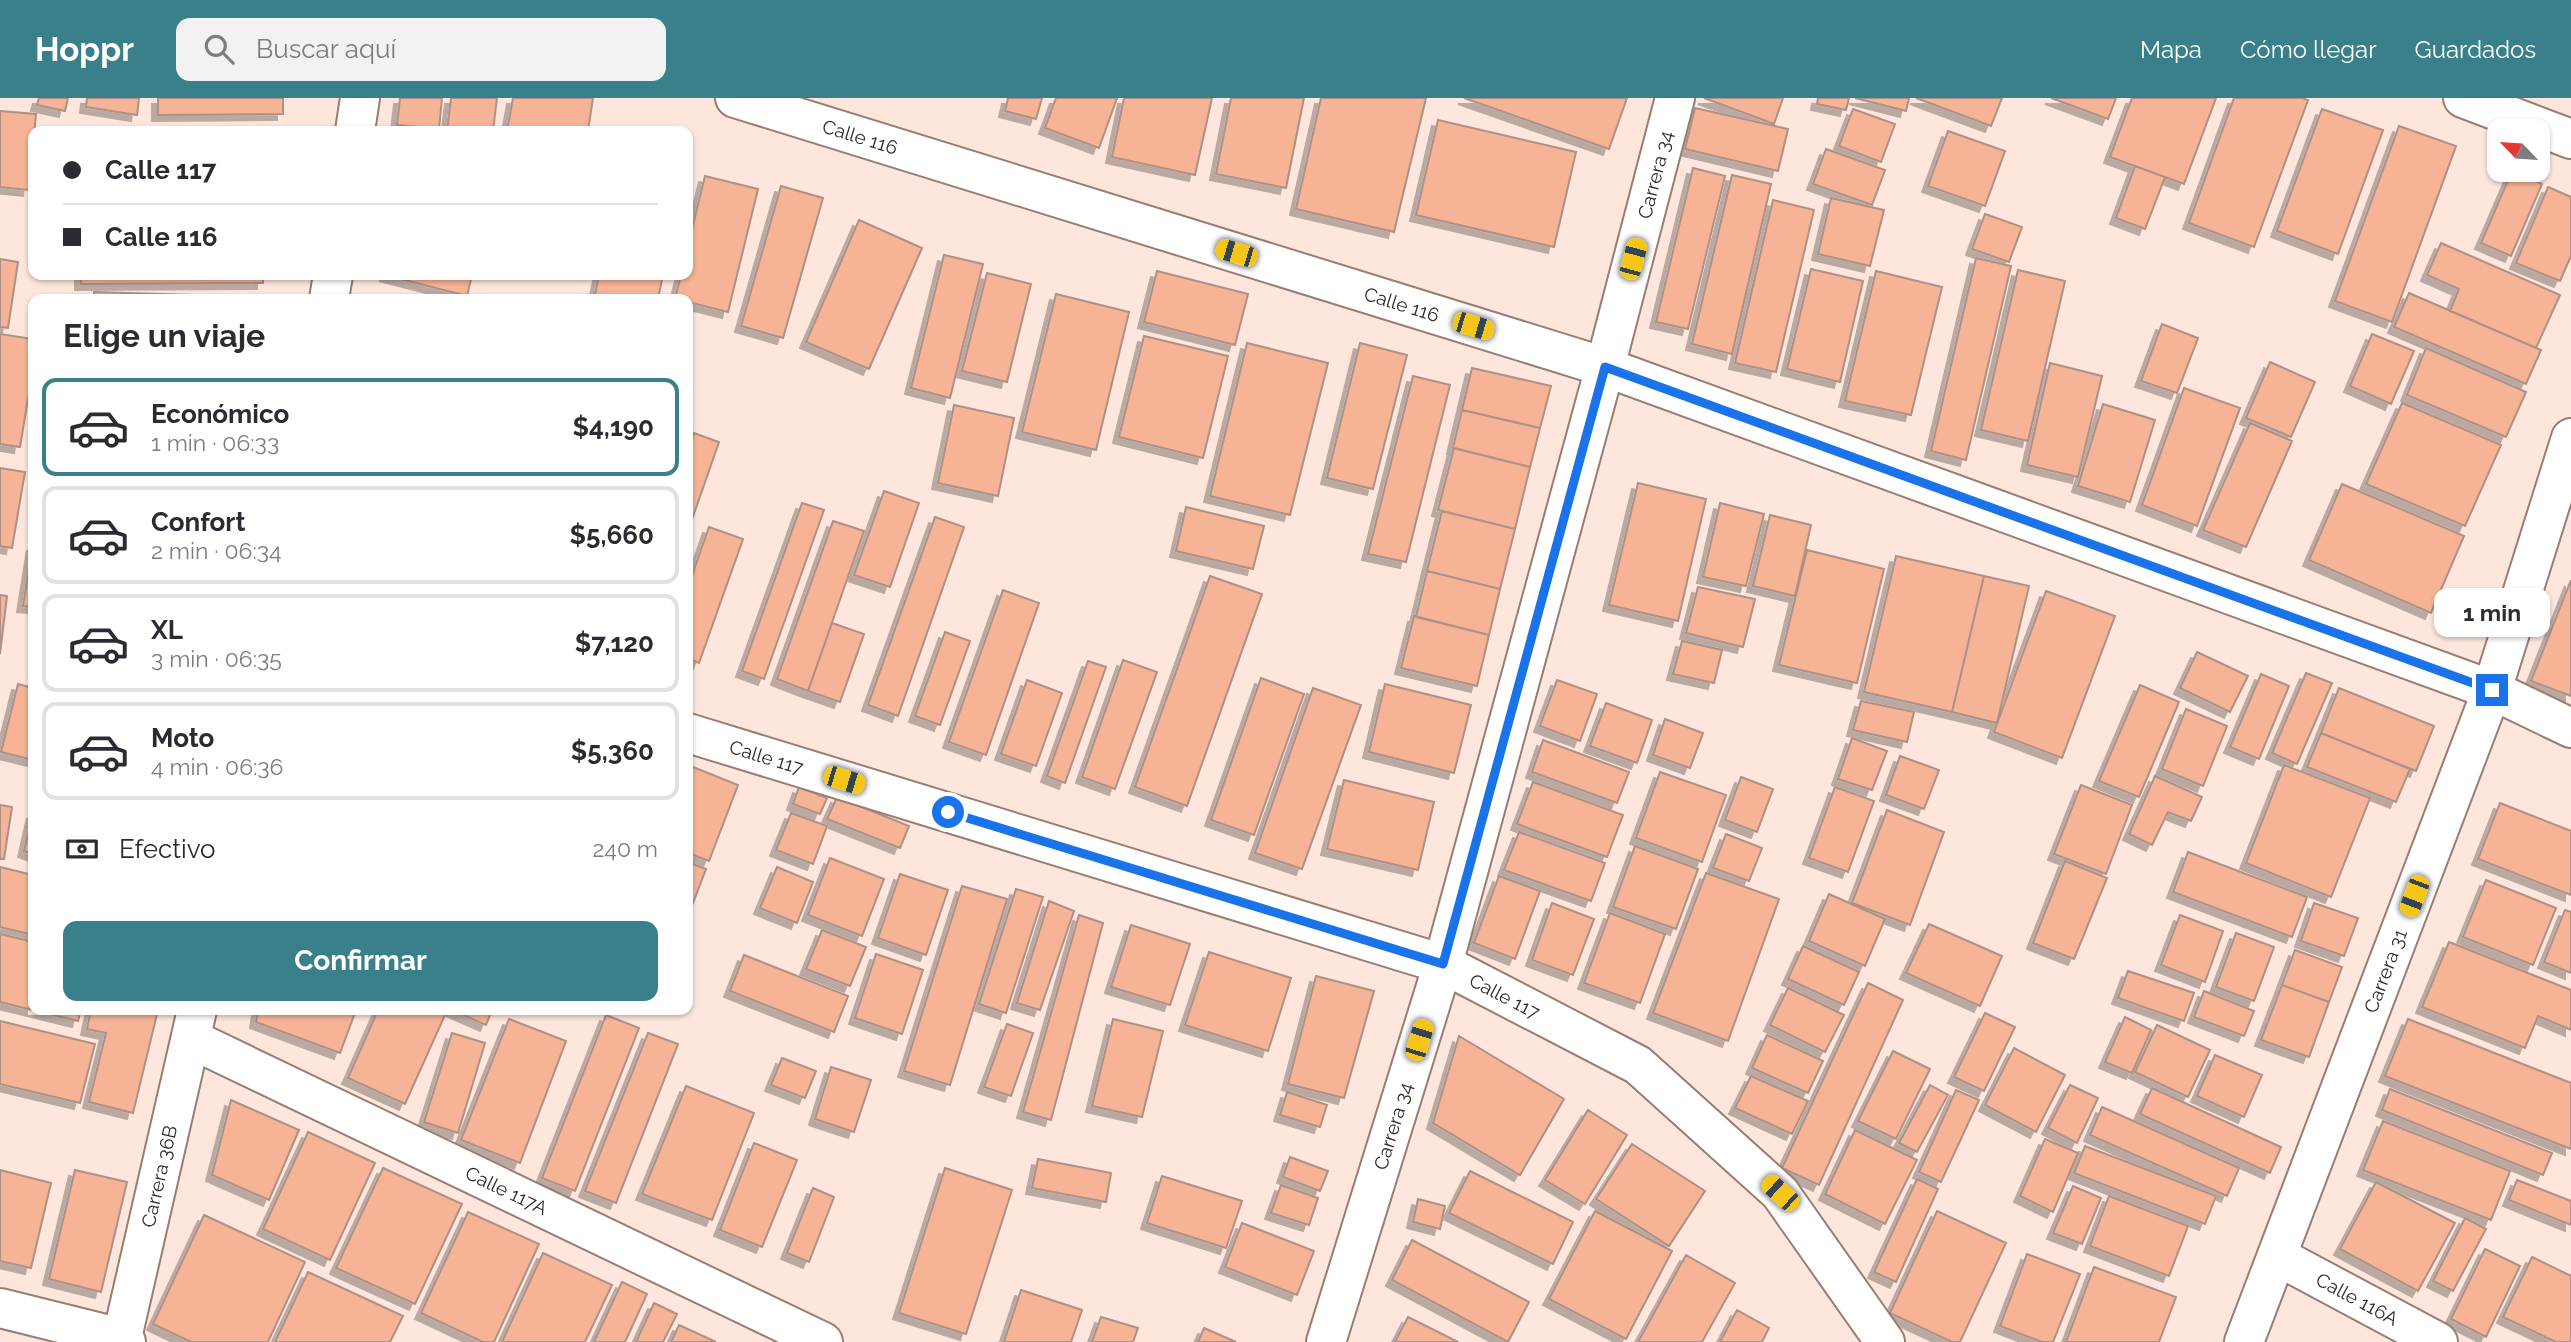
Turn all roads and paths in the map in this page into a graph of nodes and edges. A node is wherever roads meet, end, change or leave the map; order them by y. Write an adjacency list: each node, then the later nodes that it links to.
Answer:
1 (360, 98): 5 (street)
2 (735, 98): 7 (street, Calle 116)
3 (1675, 98): 7 (street, Carrera 34)
4 (2463, 98): 6 (street)
5 (356, 126)
6 (2571, 139)
7 (1605, 367): 9 (street, Calle 116); 12 (street, Carrera 34)
8 (2571, 438): 9 (street, Carrera 31)
9 (2492, 690): 10 (street, Calle 116); 14 (street, Carrera 31)
10 (2571, 728)
11 (693, 735): 12 (street, Calle 117)
12 (1443, 964): 18 (street, Carrera 34); 19 (street, Calle 117)
13 (194, 1025): 16 (street, Carrera 36B); 17 (street, Calle 117A)
14 (2277, 1256): 20 (street, Carrera 31); 21 (street, Calle 116A)
15 (0, 1308): 16 (street)
16 (123, 1341)
17 (822, 1342)
18 (1326, 1342)
19 (1885, 1342)
20 (2244, 1342)
21 (2438, 1342)

